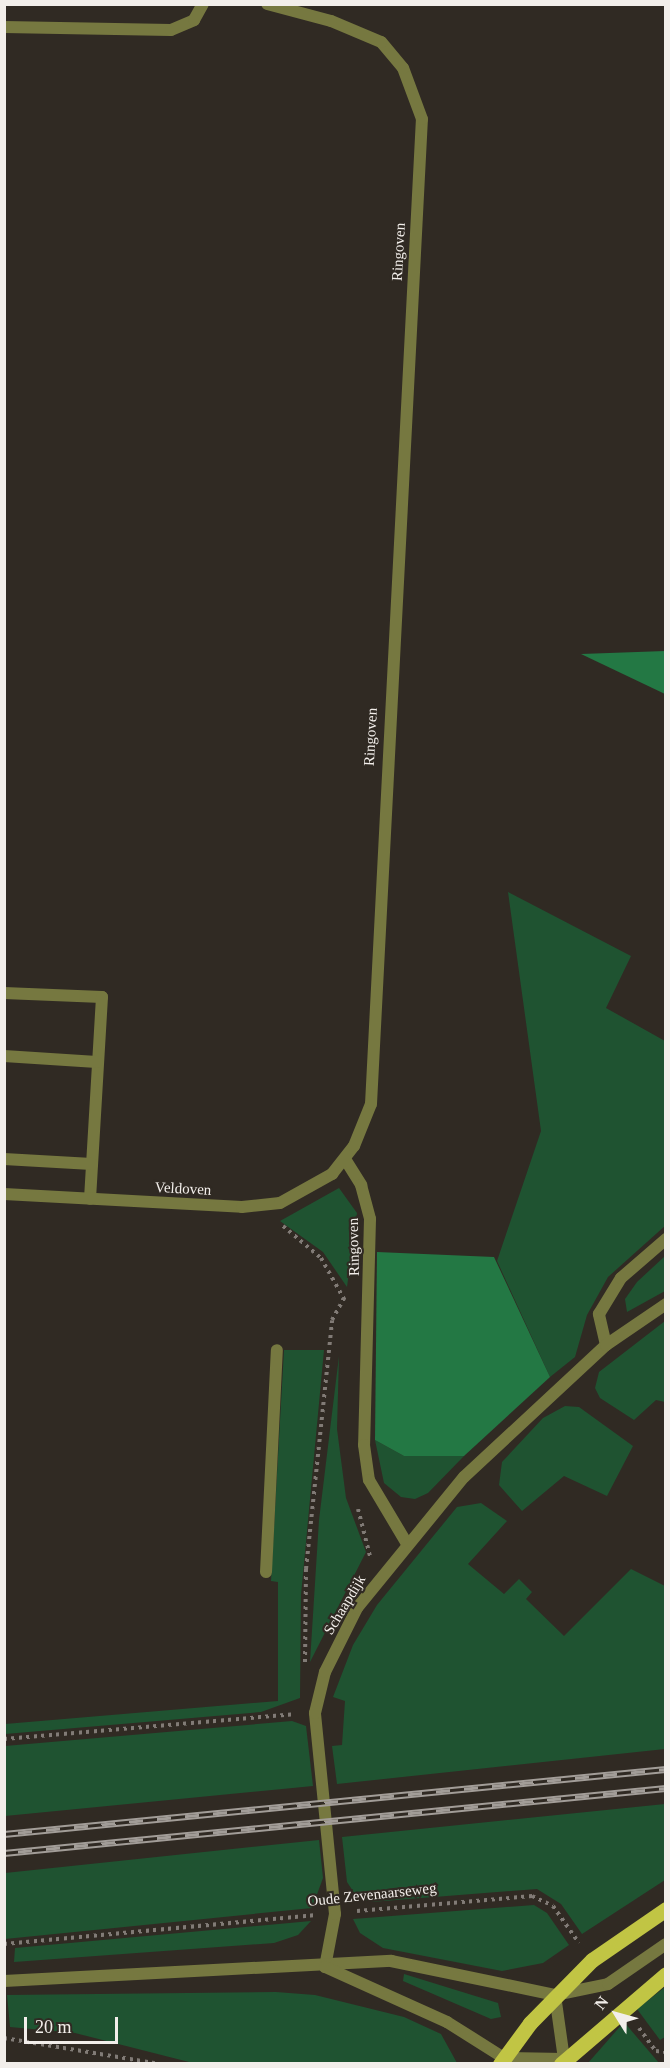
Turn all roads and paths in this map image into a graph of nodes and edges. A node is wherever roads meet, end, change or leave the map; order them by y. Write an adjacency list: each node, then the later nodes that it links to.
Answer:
1 (203, 4): 3 (street)
2 (267, 4): 8 (street, Ringoven)
3 (4, 27)
4 (4, 993): 6 (street)
5 (4, 1056): 6 (street)
6 (98, 1062): 9 (street)
7 (4, 1159): 9 (street)
8 (345, 1159): 12 (street, Veldoven); 20 (street, Ringoven)
9 (92, 1164): 11 (street)
10 (4, 1194): 11 (street, Veldoven)
11 (90, 1199): 12 (street, Veldoven)
12 (242, 1207): 14 (path, Ringoven)
13 (666, 1239): 17 (street)
14 (344, 1298): 16 (path, Ringoven); 23 (path)
15 (666, 1304): 17 (street, Schaapdijk)
16 (344, 1322)
17 (606, 1345): 20 (street, Schaapdijk)
18 (277, 1350): 22 (street)
19 (356, 1502): 21 (path)
20 (406, 1542): 24 (street, Schaapdijk)
21 (369, 1566)
22 (266, 1572)
23 (307, 1673)
24 (315, 1713): 25 (path); 27 (street, Schaapdijk)
25 (4, 1739)
26 (666, 1909): 30 (main road)
27 (335, 1914): 28 (path, Oude Zevenaarseweg); 30 (path, Oude Zevenaarseweg); 31 (street, Schaapdijk)
28 (4, 1944)
29 (666, 1944): 34 (street)
30 (592, 1960): 34 (main road)
31 (325, 1966): 33 (street); 34 (street); 38 (street)
32 (666, 1974): 35 (main road)
33 (4, 1981)
34 (555, 1995): 38 (main road); 39 (street)
35 (623, 2005): 37 (path); 39 (main road)
36 (4, 2038): 40 (path)
37 (666, 2052)
38 (502, 2061): 39 (street)
39 (562, 2062)
40 (160, 2064)

